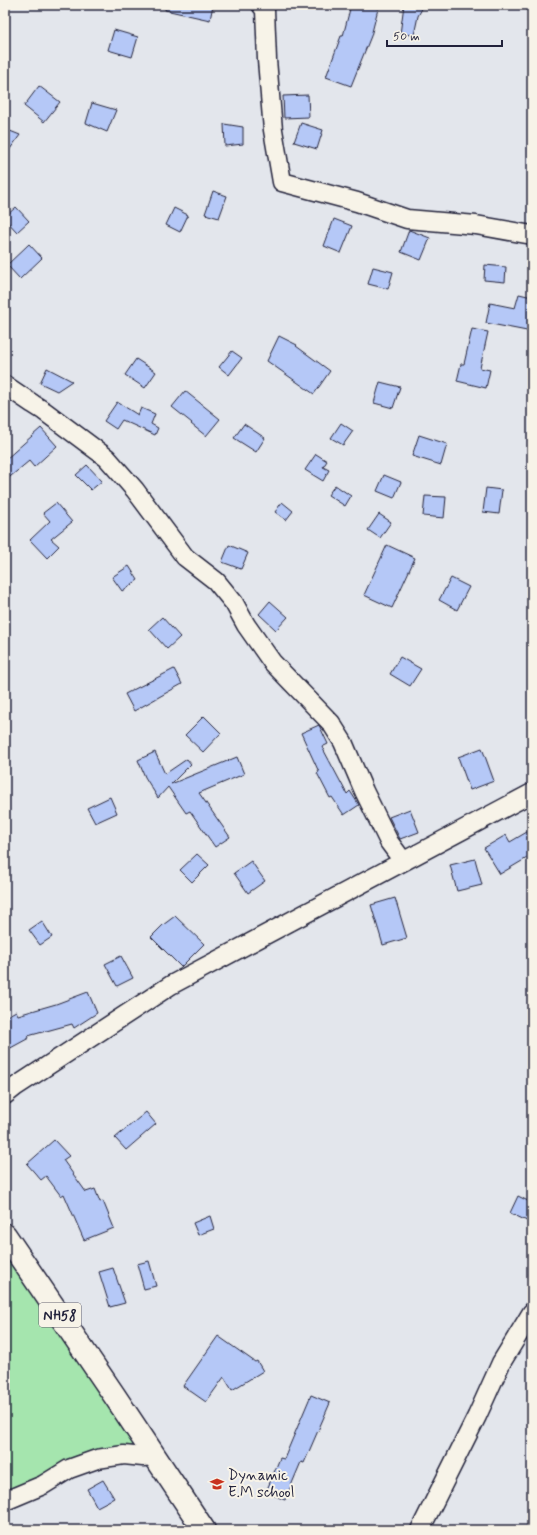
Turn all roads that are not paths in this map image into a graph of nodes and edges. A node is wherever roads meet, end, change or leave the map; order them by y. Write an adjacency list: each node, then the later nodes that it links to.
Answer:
1 (261, 5): 2 (street)
2 (532, 235)
3 (5, 384): 5 (street)
4 (532, 793): 5 (street)
5 (403, 861): 6 (street)
6 (5, 1095)
7 (5, 1235): 9 (main road, NH58)
8 (532, 1312): 12 (street)
9 (153, 1456): 10 (street); 11 (main road, NH58)
10 (5, 1501)
11 (204, 1530)
12 (420, 1530)

